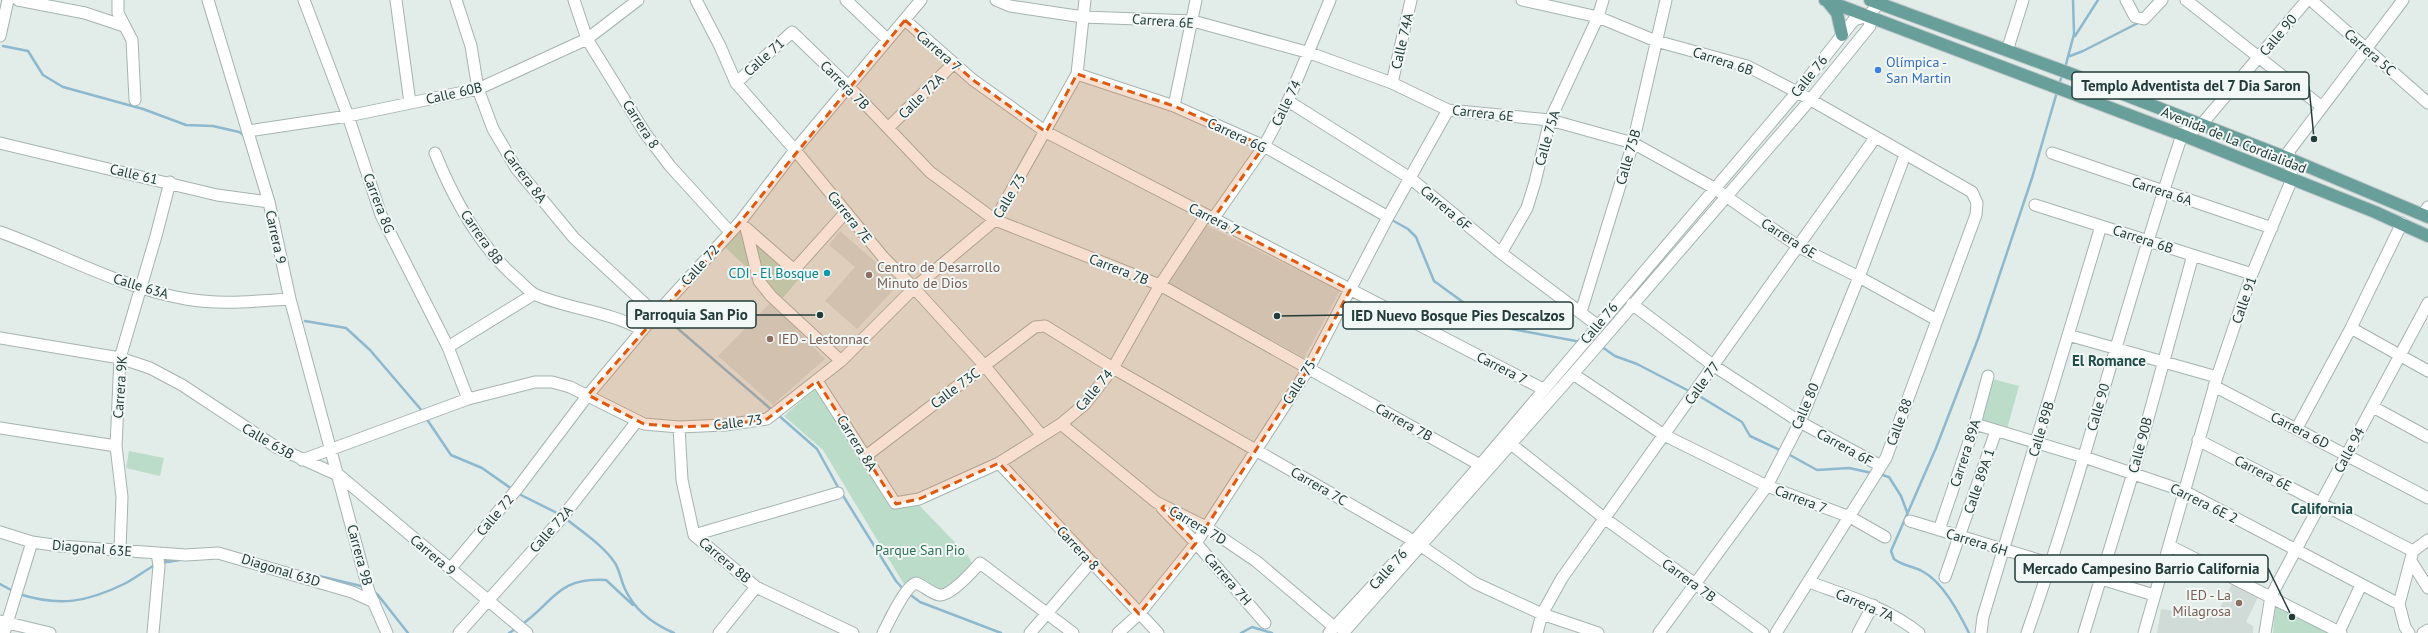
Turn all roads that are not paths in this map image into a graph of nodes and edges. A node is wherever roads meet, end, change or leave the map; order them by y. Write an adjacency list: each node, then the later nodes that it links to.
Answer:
1 (8, 0): 38 (street)
2 (18, 0): 35 (street)
3 (118, 0): 35 (street)
4 (208, 0): 65 (street, Carrera 9)
5 (304, 0): 61 (street, Carrera 8G)
6 (396, 0): 56 (street)
7 (456, 0): 51 (street, Carrera 8A)
8 (574, 0): 39 (street, Carrera 8)
9 (638, 0): 39 (street, Calle 60B)
10 (696, 0): 48 (street, Carrera 7E)
11 (846, 0): 40 (street)
12 (921, 0): 33 (street, Calle 72)
13 (996, 0): 31 (street, Carrera 6E)
14 (1085, 0): 31 (street, Calle 73)
15 (1196, 0): 34 (street)
16 (1330, 0): 44 (street, Calle 74)
17 (1411, 0): 49 (street, Calle 74A)
18 (1522, 0): 32 (street, Carrera 6B)
19 (1604, 0): 32 (street, Calle 75A)
20 (1666, 0): 41 (street, Calle 75B)
21 (1826, 0): 30 (main road, Avenida de La Cordialidad); 37 (main road)
22 (2023, 0): 43 (street)
23 (2126, 0): 24 (street)
24 (2162, 0)
25 (2186, 0): 45 (street)
26 (2307, 0): 45 (street, Calle 90)
27 (2311, 0): 42 (street, Carrera 5C)
28 (2403, 0): 42 (street, Calle 91)
29 (1877, 1): 30 (street, Calle 76); 43 (main road, Avenida de La Cordialidad)
30 (1868, 16): 37 (street, Calle 76); 54 (street, Calle 76); 67 (main road, Avenida de La Cordialidad)
31 (1083, 17): 34 (street, Carrera 6E); 47 (street, Calle 73)
32 (1598, 17): 41 (street, Carrera 6B); 62 (street, Calle 75A)
33 (905, 20): 40 (street, Calle 72); 46 (street, Carrera 7)
34 (1193, 21): 44 (street, Carrera 6E); 58 (street)
35 (124, 26): 53 (street)
36 (792, 32): 48 (street, Calle 71); 50 (street, Carrera 7B)
37 (1842, 35): 52 (street, Calle 76)
38 (0, 36)
39 (587, 38): 51 (street, Calle 60B); 96 (street, Carrera 8)
40 (888, 39): 50 (street, Calle 72)
41 (1656, 41): 52 (street, Carrera 6B); 70 (street, Calle 75B)
42 (2366, 48): 57 (street, Carrera 5C); 59 (street, Calle 91)
43 (2007, 51): 63 (main road, Avenida de La Cordialidad)
44 (1310, 53): 49 (street, Carrera 6E); 55 (street, Calle 74)
45 (2260, 57): 59 (street); 63 (street, Calle 90)
46 (953, 64): 64 (street, Calle 72A); 66 (street, Carrera 7)
47 (1077, 74): 58 (street, Carrera 6G); 66 (street, Calle 73)
48 (736, 83): 72 (street, Carrera 7E)
49 (1392, 83): 60 (street, Carrera 6E)
50 (848, 86): 64 (street, Carrera 7B); 72 (street, Calle 72)
51 (478, 89): 56 (street, Calle 60B); 113 (street, Carrera 8A)
52 (1797, 92): 54 (street, Carrera 6B); 80 (street, Calle 76)
53 (135, 100)
54 (1810, 100): 68 (street, Carrera 6B); 83 (street, Calle 76)
55 (1288, 101): 71 (street, Calle 74); 77 (street, Carrera 6F)
56 (410, 103): 61 (street, Calle 60B)
57 (2428, 103)
58 (1174, 106): 71 (street, Carrera 6G)
59 (2322, 107): 76 (street, Calle 91)
60 (1448, 110): 62 (street, Carrera 6E); 77 (street, Calle 75)
61 (348, 116): 65 (street, Calle 60B); 121 (street, Carrera 8G)
62 (1550, 120): 70 (street, Carrera 6E); 100 (street, Calle 75A)
63 (2201, 125): 67 (street); 76 (main road, Avenida de La Cordialidad)
64 (888, 128): 90 (street, Carrera 7B)
65 (248, 131): 84 (street, Carrera 9)
66 (1046, 132): 88 (street, Carrera 7); 90 (street, Calle 73)
67 (2180, 134): 78 (main road, Avenida de La Cordialidad); 81 (street, Calle 90)
68 (1875, 138): 75 (street, Carrera 6B); 99 (street, Calle 77)
69 (0, 143): 79 (street, Calle 61)
70 (1633, 143): 80 (street, Carrera 6E); 112 (street, Calle 75B)
71 (1264, 146): 88 (street, Calle 74); 89 (street, Carrera 6G)
72 (796, 150): 86 (street, Carrera 7E); 92 (street, Calle 72)
73 (436, 153): 108 (street, Carrera 8B)
74 (2052, 153): 81 (street, Carrera 6A)
75 (1905, 155): 82 (street, Carrera 6B); 103 (street, Calle 80)
76 (2290, 159): 78 (street, Calle 91); 87 (main road, Avenida de La Cordialidad)
77 (1410, 178): 89 (street, Calle 75); 100 (street, Carrera 6F)
78 (2292, 179): 91 (main road, Avenida de La Cordialidad); 94 (street, Calle 91)
79 (170, 182): 84 (street, Calle 61); 105 (street, Carrera 9K)
80 (1714, 188): 83 (street, Carrera 6E); 115 (street, Calle 76)
81 (2163, 190): 94 (street, Carrera 6A); 98 (street, Calle 90)
82 (1972, 192): 114 (street, Calle 88)
83 (1726, 195): 99 (street, Carrera 6E); 110 (street, Calle 76)
84 (269, 202): 109 (street, Carrera 9)
85 (2035, 204): 93 (street, Carrera 6B)
86 (846, 212): 92 (street); 106 (street, Carrera 7E)
87 (2426, 213)
88 (1210, 217): 104 (street, Calle 74); 107 (street, Carrera 7)
89 (1388, 217): 107 (street, Calle 75)
90 (995, 220): 104 (street, Carrera 7B); 106 (street, Calle 73)
91 (2402, 223): 97 (main road, Avenida de La Cordialidad); 117 (street)
92 (743, 225): 96 (street, Calle 72); 125 (street)
93 (2101, 226): 98 (street, Carrera 6B); 119 (street, Calle 89B)
94 (2272, 228): 102 (street, Calle 91)
95 (0, 232): 105 (street, Calle 63A)
96 (730, 232): 113 (street, Calle 72)
97 (2428, 236)
98 (2148, 240): 101 (street, Carrera 6B); 122 (street, Calle 90)
99 (1799, 247): 103 (street, Carrera 6E); 128 (street, Calle 77)
100 (1501, 253): 112 (street, Carrera 6F)
101 (2193, 255): 102 (street, Carrera 6B); 126 (street, Calle 90B)
102 (2252, 274): 135 (street, Calle 91)
103 (1859, 277): 114 (street, Carrera 6E); 141 (street, Calle 80)
104 (1160, 285): 129 (street, Calle 74); 130 (street, Carrera 7B)
105 (141, 287): 109 (street, Calle 63A); 124 (street, Carrera 9K)
106 (914, 288): 125 (street, Calle 73); 127 (street, Carrera 7E)
107 (1350, 290): 130 (street, Calle 75); 136 (street, Carrera 7)
108 (534, 294): 118 (street, Carrera 8B); 121 (street)
109 (290, 299): 155 (street, Carrera 9)
110 (1632, 304): 128 (street, Carrera 6F); 132 (street, Calle 76)
111 (2426, 310): 123 (street, Calle 94)
112 (1581, 312): 115 (street, Carrera 6F)
113 (656, 314): 118 (street, Calle 72)
114 (1937, 320): 163 (street, Calle 88)
115 (1597, 325): 136 (street, Calle 76)
116 (1045, 326): 127 (street, Calle 73C); 129 (street, Carrera 7C)
117 (2351, 328): 123 (street); 146 (street)
118 (642, 330): 137 (street, Calle 72)
119 (2068, 335): 122 (street, Carrera 6D); 153 (street, Calle 89B)
120 (0, 338): 124 (street, Calle 63B)
121 (448, 347): 138 (street, Carrera 8G)
122 (2116, 349): 126 (street, Carrera 6D); 159 (street, Calle 90)
123 (2401, 356): 131 (street); 139 (street, Calle 94)
124 (120, 358): 154 (street, Carrera 9K); 160 (street, Calle 63B)
125 (841, 361): 134 (street, Calle 73)
126 (2163, 362): 135 (street, Carrera 6D); 164 (street, Calle 90B)
127 (984, 365): 149 (street, Carrera 7E); 158 (street, Calle 73C)
128 (1714, 366): 141 (street, Carrera 6F); 148 (street, Calle 77)
129 (1113, 368): 142 (street, Calle 74); 156 (street, Carrera 7C)
130 (1309, 368): 156 (street, Calle 75); 162 (street, Carrera 7B)
131 (2428, 371)
132 (1573, 374): 148 (street, Carrera 7); 152 (street, Calle 76)
133 (1988, 376): 143 (street, Carrera 89A)
134 (817, 381): 144 (street, Calle 73); 158 (street, Carrera 8A)
135 (2216, 382): 146 (street, Carrera 6D); 151 (street, Calle 91)
136 (1543, 389): 152 (street, Calle 76)
137 (588, 394): 138 (street, Calle 63B); 140 (street, Calle 63B); 195 (street, Calle 72)
138 (468, 399): 155 (street, Calle 63B)
139 (2373, 407): 150 (street); 157 (street, Calle 94)
140 (641, 422): 144 (street, Calle 73); 205 (street, Calle 72A)
141 (1800, 422): 163 (street, Carrera 6F); 166 (street, Calle 80)
142 (1062, 424): 149 (street, Calle 74); 170 (street, Carrera 7D)
143 (1975, 424): 147 (street, Carrera 6E 2); 177 (street, Carrera 89A)
144 (679, 427): 179 (street, Carrera 8B)
145 (0, 428): 154 (street)
146 (2297, 428): 157 (street, Carrera 6D)
147 (1996, 431): 153 (street, Carrera 6E 2); 181 (street, Calle 89A 1)
148 (1664, 435): 166 (street, Carrera 7); 174 (street, Calle 77)
149 (1042, 436): 161 (street, Calle 74)
150 (2428, 437)
151 (2198, 440): 167 (street, Calle 91); 171 (street, Carrera 6E)
152 (1506, 441): 162 (street, Calle 76); 174 (street, Carrera 7B); 185 (street, Calle 76)
153 (2037, 443): 159 (street, Carrera 6E 2); 188 (street, Calle 89B)
154 (116, 446): 187 (street, Carrera 9K)
155 (330, 449): 160 (street, Calle 63B); 165 (street, Carrera 9)
156 (1256, 450): 176 (street, Calle 75); 185 (street, Carrera 7C)
157 (2347, 454): 169 (street, Carrera 6D); 171 (street, Calle 94)
158 (866, 456): 172 (street, Carrera 8A)
159 (2084, 457): 164 (street, Carrera 6E 2); 194 (street, Calle 90)
160 (302, 460): 165 (street, Carrera 9)
161 (999, 463): 172 (street, Calle 74); 193 (street, Carrera 8)
162 (1480, 465): 185 (street, Calle 76)
163 (1881, 466): 173 (street, Calle 88)
164 (2133, 473): 167 (street, Carrera 6E 2); 197 (street, Calle 90B)
165 (340, 476): 195 (street, Carrera 9); 206 (street, Carrera 9B)
166 (1767, 486): 173 (street, Carrera 7); 199 (street, Calle 80)
167 (2184, 491): 186 (street, Calle 91); 189 (street, Carrera 6E 2)
168 (838, 493): 179 (street)
169 (2428, 498)
170 (1156, 502): 176 (street, Carrera 7D); 184 (street, Carrera 7H)
171 (2321, 502): 189 (street, Calle 94); 191 (street, Carrera 6E)
172 (896, 504)
173 (1850, 517): 180 (street, Carrera 7); 198 (street, Calle 88)
174 (1604, 518): 199 (street, Carrera 7B); 211 (street, Calle 77)
175 (1910, 521): 177 (street)
176 (1206, 527): 184 (street, Calle 75); 216 (street, Carrera 7D)
177 (1939, 530): 181 (street, Carrera 6H)
178 (0, 532): 183 (street, Diagonal 63E)
179 (694, 535): 201 (street, Carrera 8B)
180 (1885, 537)
181 (1960, 537): 188 (street, Carrera 6H); 196 (street, Calle 89A 1)
182 (2428, 540): 191 (street)
183 (32, 542): 187 (street, Diagonal 63E); 213 (street)
184 (1196, 543): 210 (street, Calle 75); 212 (street, Carrera 7H)
185 (1418, 544): 211 (street, Carrera 7C); 216 (street, Calle 76)
186 (2170, 546): 203 (street, Calle 91); 204 (street)
187 (120, 550): 192 (street, Diagonal 63E)
188 (2004, 550): 194 (street, Carrera 6H); 236 (street, Calle 89B)
189 (2295, 550): 200 (street, Carrera 6E 2); 204 (street, Calle 94)
190 (186, 555): 192 (street, Diagonal 63E); 206 (street, Diagonal 63D)
191 (2412, 556): 202 (street); 207 (street)
192 (158, 560): 219 (street)
193 (1091, 562): 209 (street); 210 (street, Carrera 8)
194 (2051, 565): 197 (street, Carrera 6H); 237 (street, Calle 90)
195 (450, 569): 205 (street, Carrera 9)
196 (1945, 576)
197 (2101, 578): 203 (street, Carrera 6H); 238 (street, Calle 90B)
198 (1808, 582): 208 (street, Carrera 7A); 233 (street, Calle 88)
199 (1694, 584): 231 (street, Calle 80); 232 (street, Carrera 7B)
200 (2361, 585): 207 (street, Carrera 6E 2); 217 (street)
201 (756, 587): 222 (street); 223 (street, Carrera 8B)
202 (2428, 588)
203 (2154, 595): 239 (street, Calle 91)
204 (2271, 596): 217 (street); 240 (street, Calle 94)
205 (488, 600): 214 (street, Carrera 9); 221 (street, Calle 72A)
206 (374, 602): 220 (street, Carrera 9B)
207 (2399, 604): 241 (street)
208 (1873, 605): 234 (street); 235 (street, Carrera 7A)
209 (1048, 613): 224 (street); 225 (street); 226 (street)
210 (1139, 614): 227 (street, Calle 75); 228 (street, Carrera 8)
211 (1542, 614): 229 (street, Calle 77); 230 (street, Carrera 7C)
212 (1266, 623)
213 (4, 626): 218 (street)
214 (521, 628)
215 (2428, 630): 242 (street)
216 (1339, 632)
217 (2340, 632)
218 (50, 633)
219 (153, 633)
220 (388, 633)
221 (459, 633)
222 (719, 633)
223 (853, 633)
224 (883, 633)
225 (1030, 633)
226 (1073, 633)
227 (1118, 633)
228 (1158, 633)
229 (1536, 633)
230 (1598, 633)
231 (1659, 633)
232 (1763, 633)
233 (1776, 633)
234 (1858, 633)
235 (1919, 633)
236 (1981, 633)
237 (2027, 633)
238 (2084, 633)
239 (2144, 633)
240 (2265, 633)
241 (2409, 633)
242 (2423, 633)

